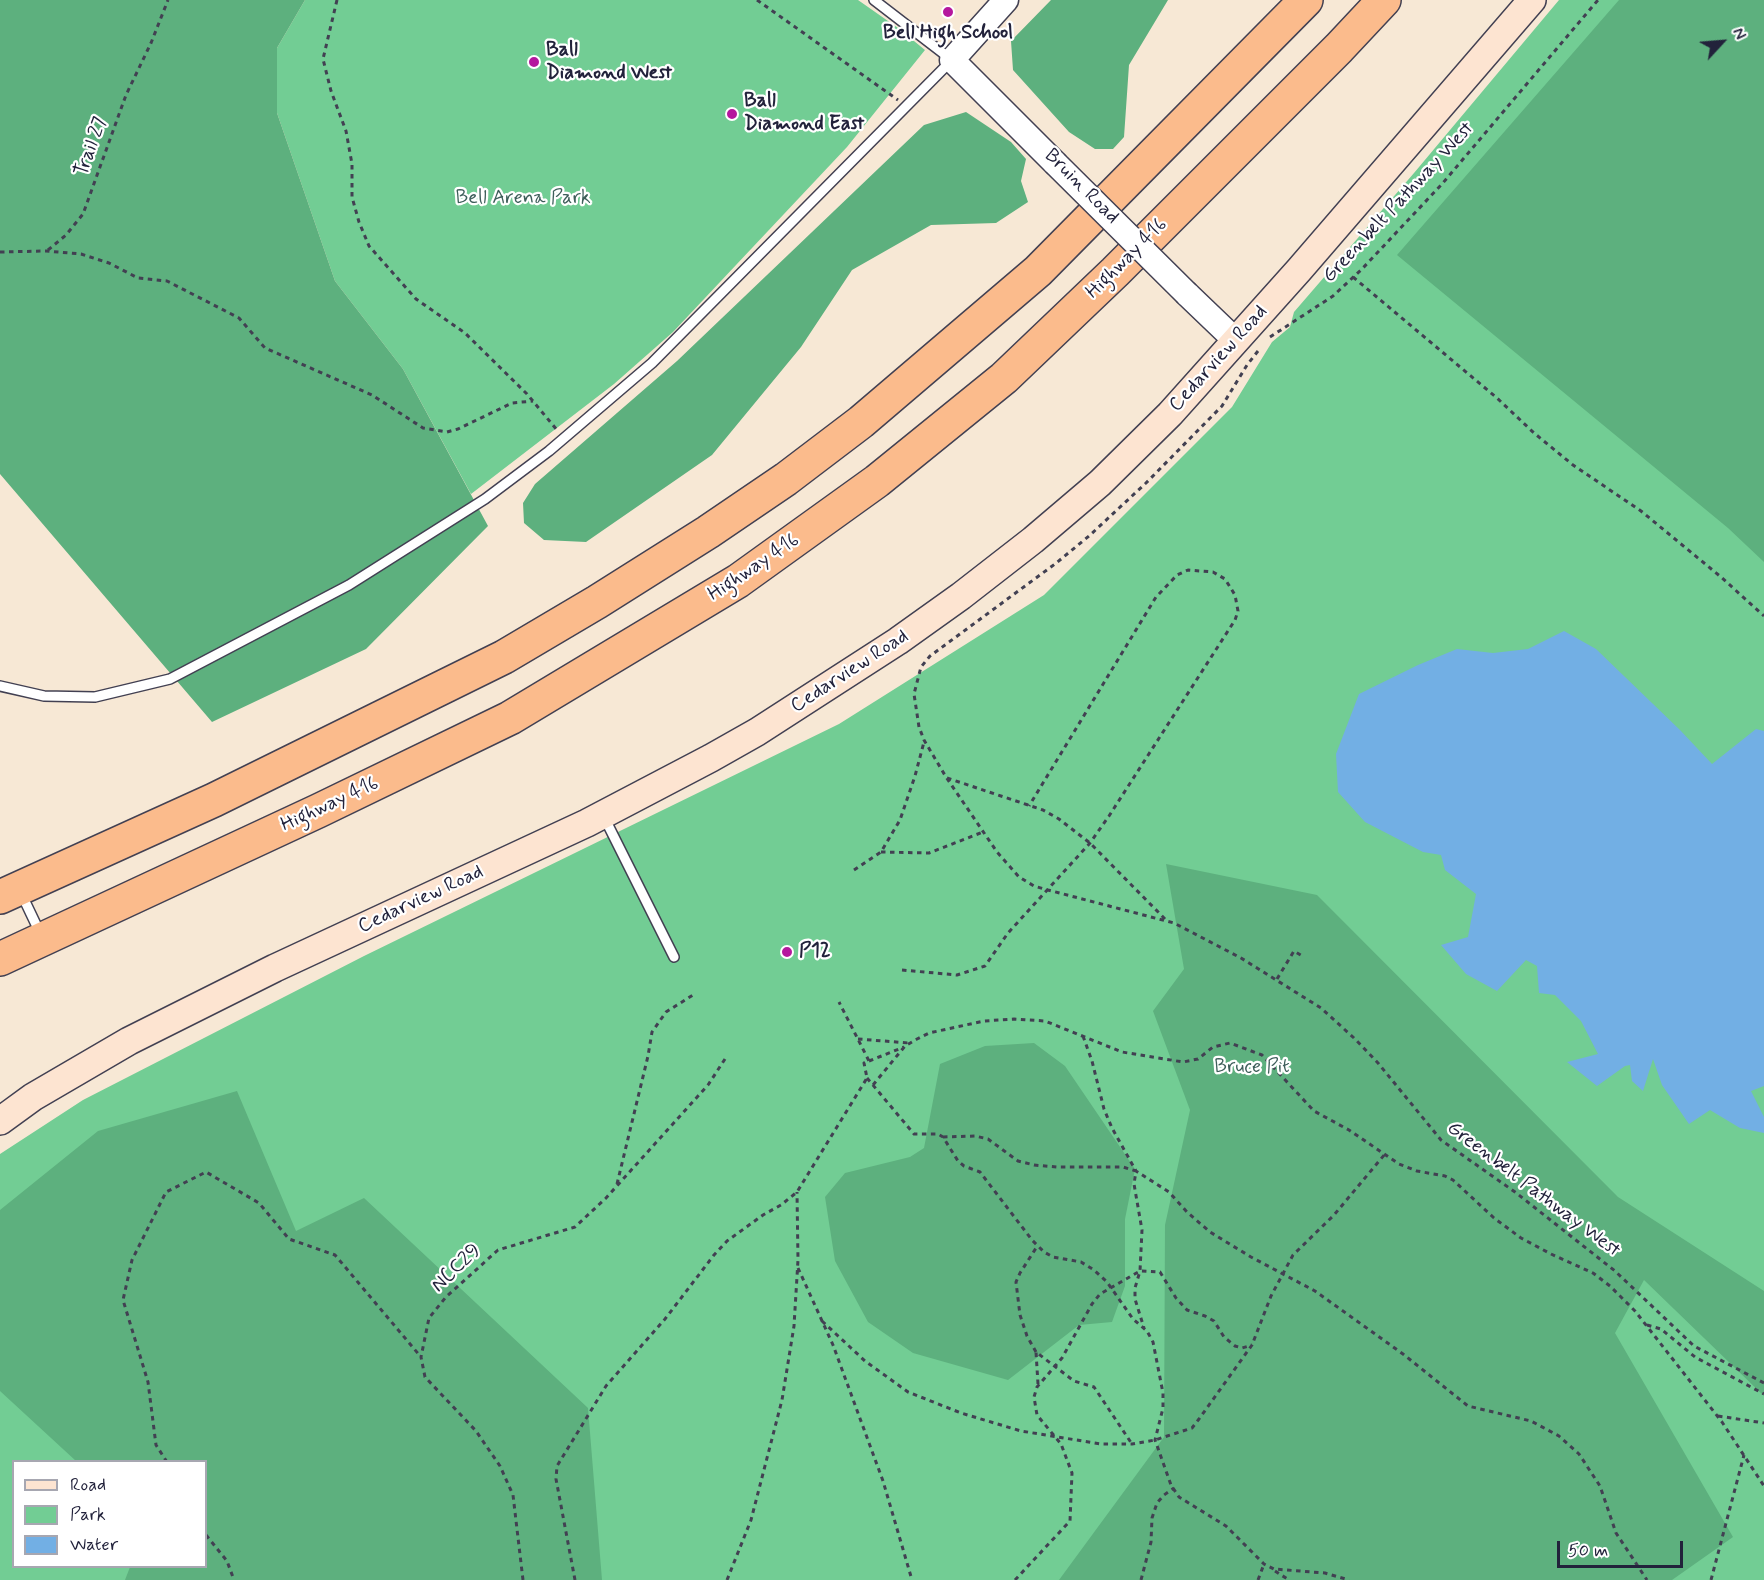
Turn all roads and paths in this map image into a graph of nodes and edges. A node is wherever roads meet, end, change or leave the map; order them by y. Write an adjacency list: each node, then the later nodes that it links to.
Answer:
1 (168, 0): 12 (path, Trail 27)
2 (337, 0): 17 (path)
3 (758, 0): 11 (path)
4 (874, 0): 10 (lane)
5 (1006, 0): 10 (street)
6 (1306, 0): 30 (highway)
7 (1384, 0): 32 (highway, Highway 416)
8 (1532, 0): 16 (main road, Cedarview Road)
9 (1598, 0): 14 (path, Greenbelt Pathway West)
10 (952, 60): 11 (lane); 16 (street, Bruin Road, bridge)
11 (906, 106): 18 (lane)
12 (46, 251): 13 (path); 17 (path)
13 (0, 252)
14 (1353, 277): 15 (path, Greenbelt Pathway West); 19 (path)
15 (1265, 342)
16 (1247, 345): 21 (path, Greenbelt Pathway West); 24 (main road, Cedarview Road)
17 (533, 401): 18 (path)
18 (564, 438): 20 (lane)
19 (1764, 616)
20 (0, 686)
21 (924, 740): 22 (path, Greenbelt Pathway West); 27 (path)
22 (946, 777): 23 (path); 25 (path, Greenbelt Pathway West)
23 (1029, 806): 26 (path); 26 (path)
24 (603, 815): 33 (lane); 48 (main road, Cedarview Road)
25 (983, 832): 27 (path); 29 (path, Greenbelt Pathway West)
26 (1090, 843): 29 (path); 31 (path)
27 (881, 852): 28 (path)
28 (854, 870)
29 (1048, 890): 31 (path, Greenbelt Pathway West); 36 (path)
30 (9, 892): 32 (lane)
31 (1166, 920): 37 (path, Greenbelt Pathway West)
32 (43, 939): 35 (highway, Highway 416)
33 (674, 957)
34 (1304, 957): 37 (path)
35 (0, 959)
36 (902, 970)
37 (1277, 979): 66 (path, Greenbelt Pathway West)
38 (693, 995): 52 (path)
39 (839, 1002): 41 (path)
40 (1083, 1036): 42 (path); 50 (path); 51 (path)
41 (858, 1039): 42 (path); 45 (path)
42 (910, 1043): 43 (path)
43 (906, 1046): 45 (path); 47 (path)
44 (725, 1059): 52 (path, NCC29)
45 (869, 1061): 46 (path)
46 (867, 1078): 47 (path); 53 (path)
47 (873, 1085): 49 (path)
48 (0, 1120)
49 (943, 1137): 51 (path); 54 (path)
50 (1385, 1154): 57 (path); 60 (path)
51 (1136, 1171): 56 (path); 57 (path)
52 (616, 1186): 64 (path, NCC29)
53 (797, 1192): 55 (path); 83 (path)
54 (1038, 1245): 58 (path); 63 (path)
55 (797, 1266): 59 (path); 84 (path)
56 (1140, 1271): 58 (path); 61 (path); 62 (path)
57 (1283, 1274): 62 (path); 91 (path)
58 (1111, 1287): 61 (path); 65 (path)
59 (822, 1320): 71 (path); 85 (path)
60 (1646, 1324): 68 (path); 69 (path)
61 (1145, 1329): 72 (path)
62 (1252, 1345): 72 (path)
63 (1036, 1352): 65 (path); 67 (path)
64 (421, 1357): 75 (path); 82 (path)
65 (1056, 1366): 67 (path); 73 (path)
66 (1764, 1383)
67 (1038, 1386): 71 (path)
68 (1764, 1394)
69 (1718, 1416): 70 (path); 74 (path)
70 (1764, 1422)
71 (1056, 1437): 73 (path); 86 (path)
72 (1155, 1440): 73 (path); 77 (path)
73 (1132, 1444)
74 (1744, 1455): 76 (path); 92 (path)
75 (166, 1460)
76 (1764, 1486)
77 (1174, 1488): 79 (path); 87 (path)
78 (207, 1536): 81 (path)
79 (1264, 1564): 80 (path); 88 (path)
80 (1274, 1569): 89 (path); 90 (path)
81 (234, 1580)
82 (523, 1580)
83 (575, 1580)
84 (727, 1580)
85 (912, 1580)
86 (1015, 1580)
87 (1141, 1580)
88 (1258, 1580)
89 (1289, 1580)
90 (1349, 1580)
91 (1647, 1580)
92 (1710, 1580)

